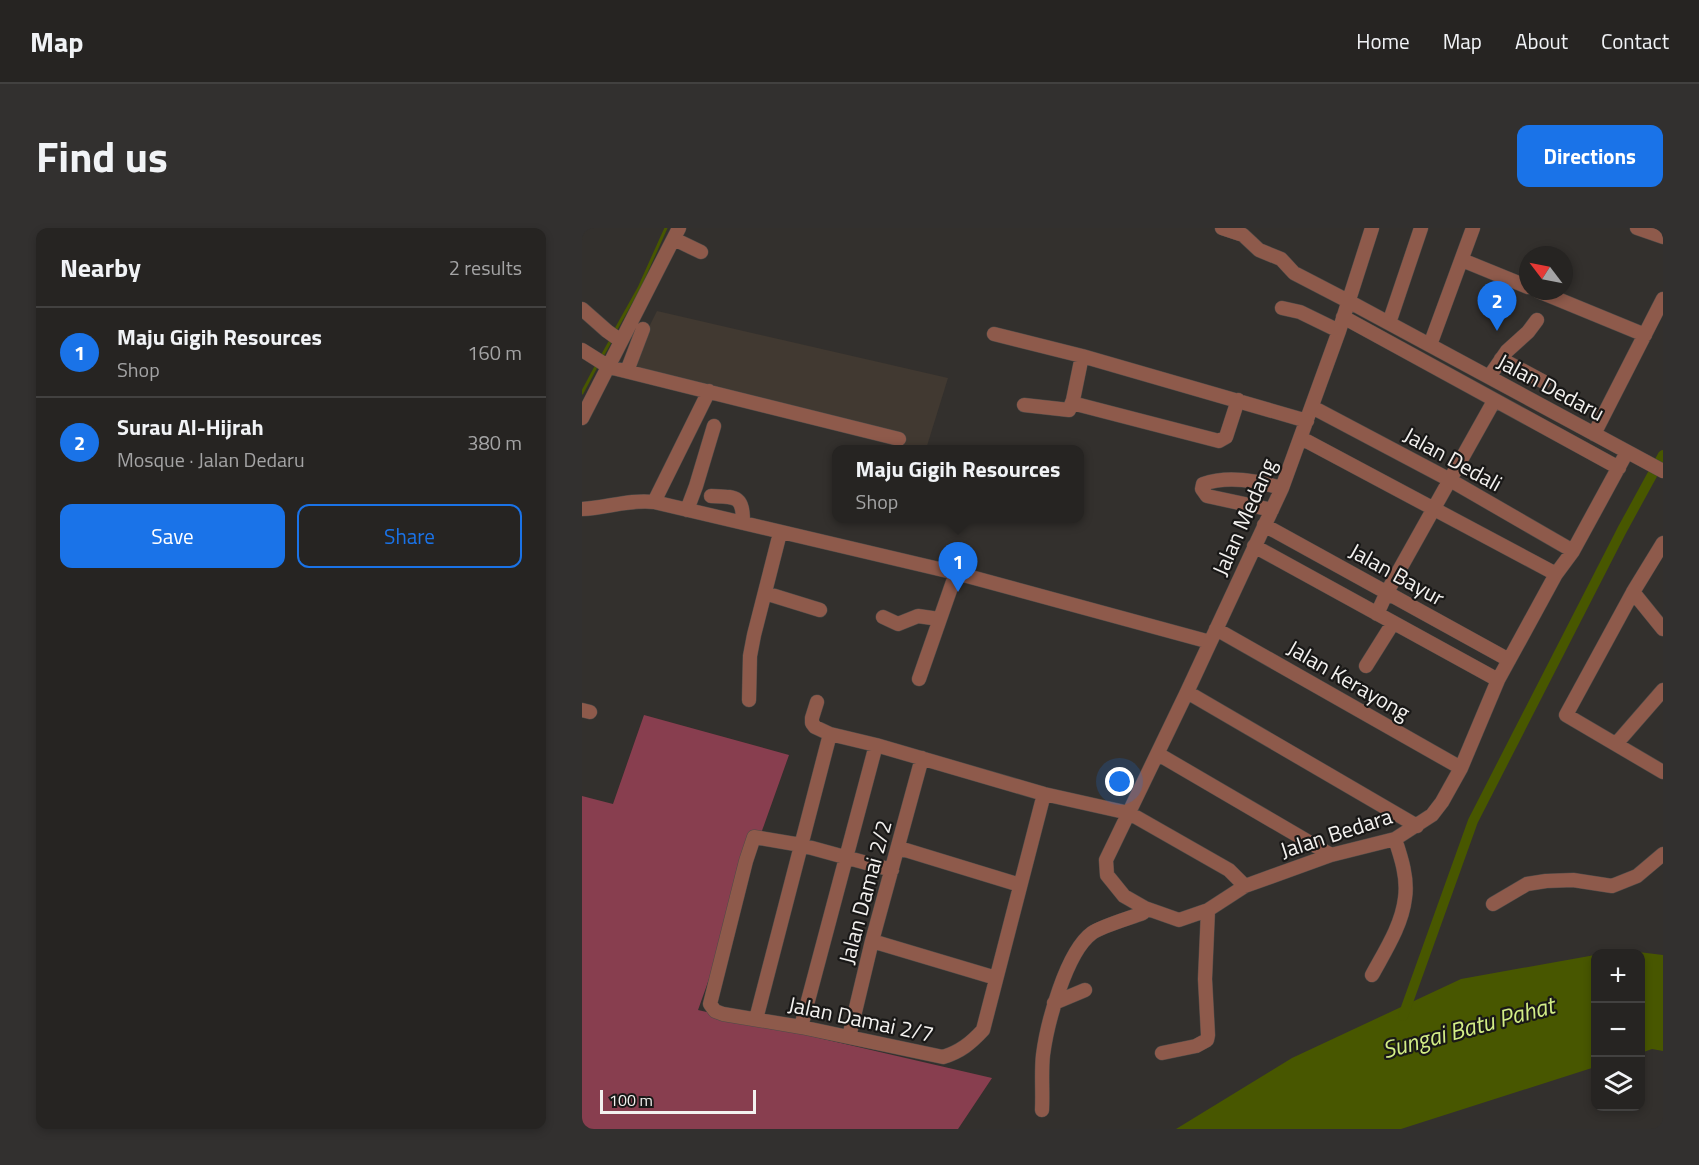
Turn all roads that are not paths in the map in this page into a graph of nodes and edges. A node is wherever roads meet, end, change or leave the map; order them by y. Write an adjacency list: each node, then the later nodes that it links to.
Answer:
1 (1222, 228): 13 (street, Jalan Dedaru)
2 (1372, 228): 13 (street, Jalan Medang)
3 (1421, 228): 17 (street)
4 (1473, 228): 9 (street)
5 (1638, 228): 7 (street)
6 (676, 233): 8 (street); 22 (street)
7 (1663, 237)
8 (701, 252)
9 (1462, 260): 10 (street); 23 (street)
10 (1519, 283)
11 (1663, 299): 21 (street)
12 (1560, 300): 21 (street)
13 (1348, 301): 17 (street, Jalan Dedaru); 18 (street, Jalan Medang)
14 (1282, 308): 18 (street, Jalan Dedaru)
15 (582, 309): 22 (street)
16 (1537, 320): 26 (street)
17 (1389, 322): 23 (street, Jalan Dedaru)
18 (1341, 324): 32 (street, Jalan Dedaru); 35 (street, Jalan Medang)
19 (643, 329): 27 (street)
20 (994, 334): 24 (street)
21 (1645, 335): 39 (street)
22 (615, 337): 25 (street)
23 (1430, 345): 28 (street, Jalan Dedaru)
24 (1082, 356): 31 (street); 33 (street)
25 (595, 359): 27 (street); 36 (street)
26 (1502, 359): 28 (street); 29 (street)
27 (627, 371): 30 (street)
28 (1489, 377): 39 (street, Jalan Dedaru)
29 (1544, 382)
30 (709, 391): 41 (street); 48 (street)
31 (1238, 400): 33 (street); 37 (street)
32 (1494, 401): 43 (street, Jalan Dedaru); 45 (street)
33 (1072, 403): 34 (street)
34 (1024, 405)
35 (1312, 407): 37 (street, Jalan Medang); 45 (street, Jalan Dedali)
36 (582, 418)
37 (1307, 421): 40 (street, Jalan Medang)
38 (714, 426): 51 (street)
39 (1594, 434): 42 (street, Jalan Dedaru)
40 (1301, 438): 46 (street, Jalan Medang); 50 (street)
41 (898, 439)
42 (1633, 455): 43 (street, Jalan Bedara); 44 (street, Jalan Dedaru)
43 (1619, 468): 58 (street, Jalan Bedara)
44 (1663, 471)
45 (1450, 480): 50 (street); 58 (street, Jalan Dedali)
46 (1282, 488): 52 (street, Jalan Medang); 52 (street)
47 (711, 496): 53 (street)
48 (654, 502): 49 (street); 51 (street)
49 (582, 509)
50 (1434, 509): 60 (street); 62 (street)
51 (687, 510): 53 (street)
52 (1272, 510): 54 (street, Jalan Medang)
53 (743, 523): 55 (street)
54 (1264, 525): 57 (street, Jalan Medang); 62 (street, Jalan Bayur)
55 (780, 533): 59 (street); 63 (street)
56 (1663, 543): 61 (street)
57 (1254, 546): 65 (street, Jalan Bayur); 70 (street, Jalan Medang)
58 (1573, 551): 60 (street, Jalan Bedara)
59 (956, 573): 67 (street); 71 (street)
60 (1556, 574): 72 (street, Jalan Bedara)
61 (1632, 591): 69 (street); 81 (street)
62 (1387, 592): 65 (street); 72 (street, Jalan Bayur)
63 (765, 593): 64 (street); 78 (street)
64 (820, 610)
65 (1377, 614): 68 (street, Jalan Bayur)
66 (883, 617): 67 (street)
67 (939, 619): 74 (street)
68 (1393, 623): 73 (street); 75 (street, Jalan Bayur)
69 (1663, 628)
70 (1216, 629): 71 (street, Jalan Medang); 85 (street, Jalan Kerayong)
71 (1210, 642): 77 (street, Jalan Medang)
72 (1509, 660): 75 (street, Jalan Bedara)
73 (1366, 666)
74 (919, 679)
75 (1498, 680): 85 (street, Jalan Bedara)
76 (1663, 690): 81 (street)
77 (1187, 692): 83 (street, Jalan Medang); 89 (street)
78 (749, 700)
79 (817, 702): 80 (street)
80 (830, 734): 82 (street); 91 (street)
81 (1616, 744): 86 (street)
82 (876, 745): 84 (street); 95 (street)
83 (1158, 754): 88 (street, Jalan Medang); 94 (street)
84 (922, 758): 87 (street); 92 (street, Jalan Damai 2/2)
85 (1461, 768): 89 (street, Jalan Bedara)
86 (1663, 772)
87 (1044, 794): 88 (street); 97 (street)
88 (1129, 813): 98 (street); 100 (street, Jalan Bedara)
89 (1417, 826): 90 (street, Jalan Bedara)
90 (1395, 838): 94 (street, Jalan Bedara); 103 (street)
91 (801, 845): 95 (street); 107 (street); 107 (street, Jalan Damai 2/7)
92 (899, 848): 96 (street, Jalan Damai 2/2); 97 (street)
93 (1663, 854): 99 (street)
94 (1331, 855): 98 (street, Jalan Bedara)
95 (846, 857): 96 (street); 108 (street)
96 (892, 870): 102 (street, Jalan Damai 2/2)
97 (1020, 885): 104 (street)
98 (1245, 886): 101 (street, Jalan Bedara)
99 (1492, 904)
100 (1145, 908): 101 (street, Jalan Bedara); 106 (street)
101 (1208, 910): 110 (street)
102 (872, 941): 104 (street); 109 (street, Jalan Damai 2/2)
103 (1372, 975)
104 (996, 978): 109 (street, Jalan Damai 2/7)
105 (1085, 990): 106 (street)
106 (1054, 1003): 111 (street)
107 (756, 1019): 108 (street, Jalan Damai 2/7)
108 (801, 1027): 109 (street, Jalan Damai 2/7)
109 (849, 1037)
110 (1162, 1053)
111 (1042, 1110)

